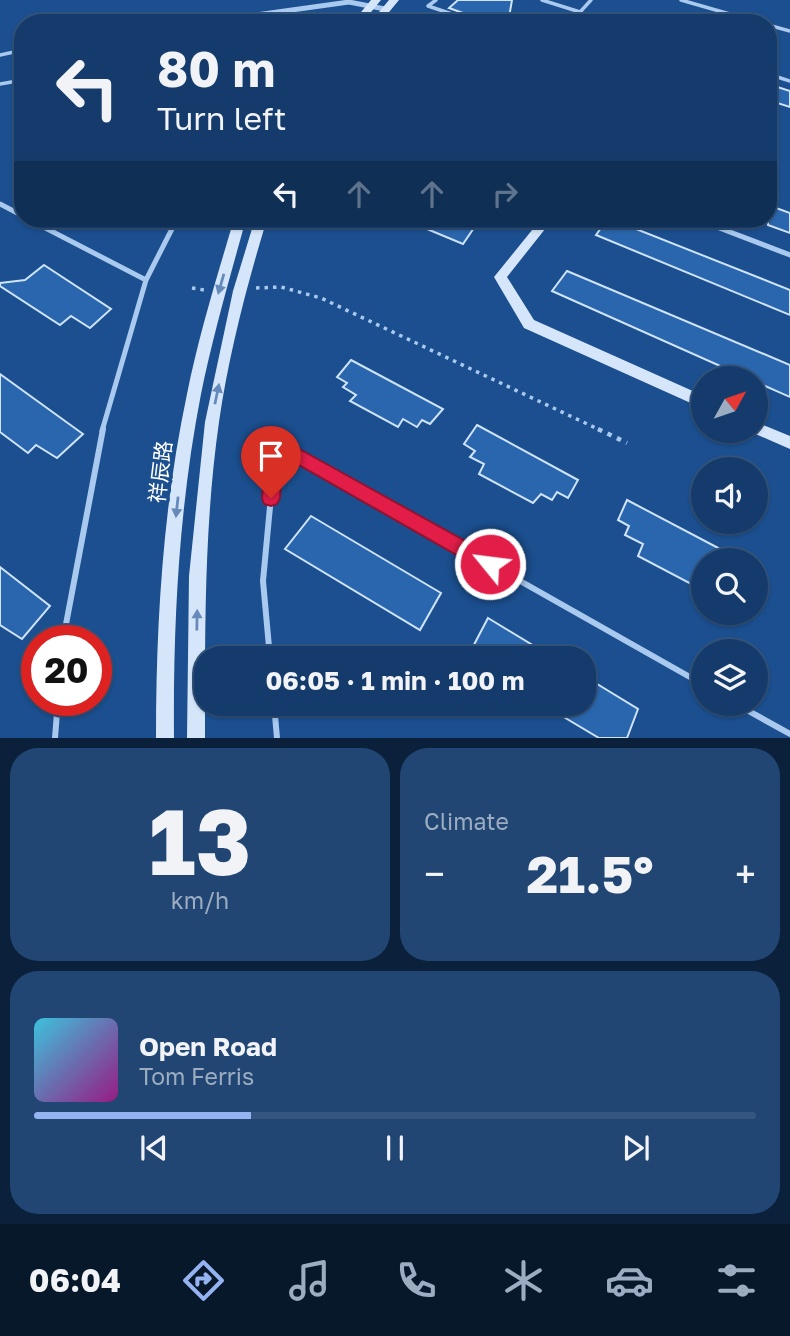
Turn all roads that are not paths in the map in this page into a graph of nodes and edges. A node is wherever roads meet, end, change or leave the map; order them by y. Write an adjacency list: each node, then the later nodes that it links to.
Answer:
1 (394, 0): 7 (street)
2 (436, 0): 11 (lane)
3 (542, 0): 8 (lane)
4 (592, 0): 8 (lane)
5 (681, 0): 13 (lane)
6 (374, 3): 7 (street); 9 (street)
7 (385, 9): 10 (street)
8 (580, 12): 12 (lane)
9 (263, 14)
10 (381, 14)
11 (452, 14)
12 (584, 14)
13 (730, 14)
14 (45, 228): 21 (lane)
15 (172, 228): 21 (lane)
16 (237, 228): 33 (street, 祥辰路, one-way to 33)
17 (258, 228): 34 (street, one-way to 17)
18 (540, 228): 22 (street)
19 (720, 228): 20 (lane)
20 (790, 255)
21 (146, 280): 25 (lane)
22 (691, 397)
23 (768, 433): 24 (street)
24 (790, 443)
25 (66, 625)
26 (269, 646): 27 (lane)
27 (691, 678)
28 (57, 716): 32 (lane)
29 (275, 716): 35 (lane)
30 (758, 716): 31 (lane)
31 (790, 734)
32 (55, 737)
33 (165, 737)
34 (196, 737)
35 (278, 737)

